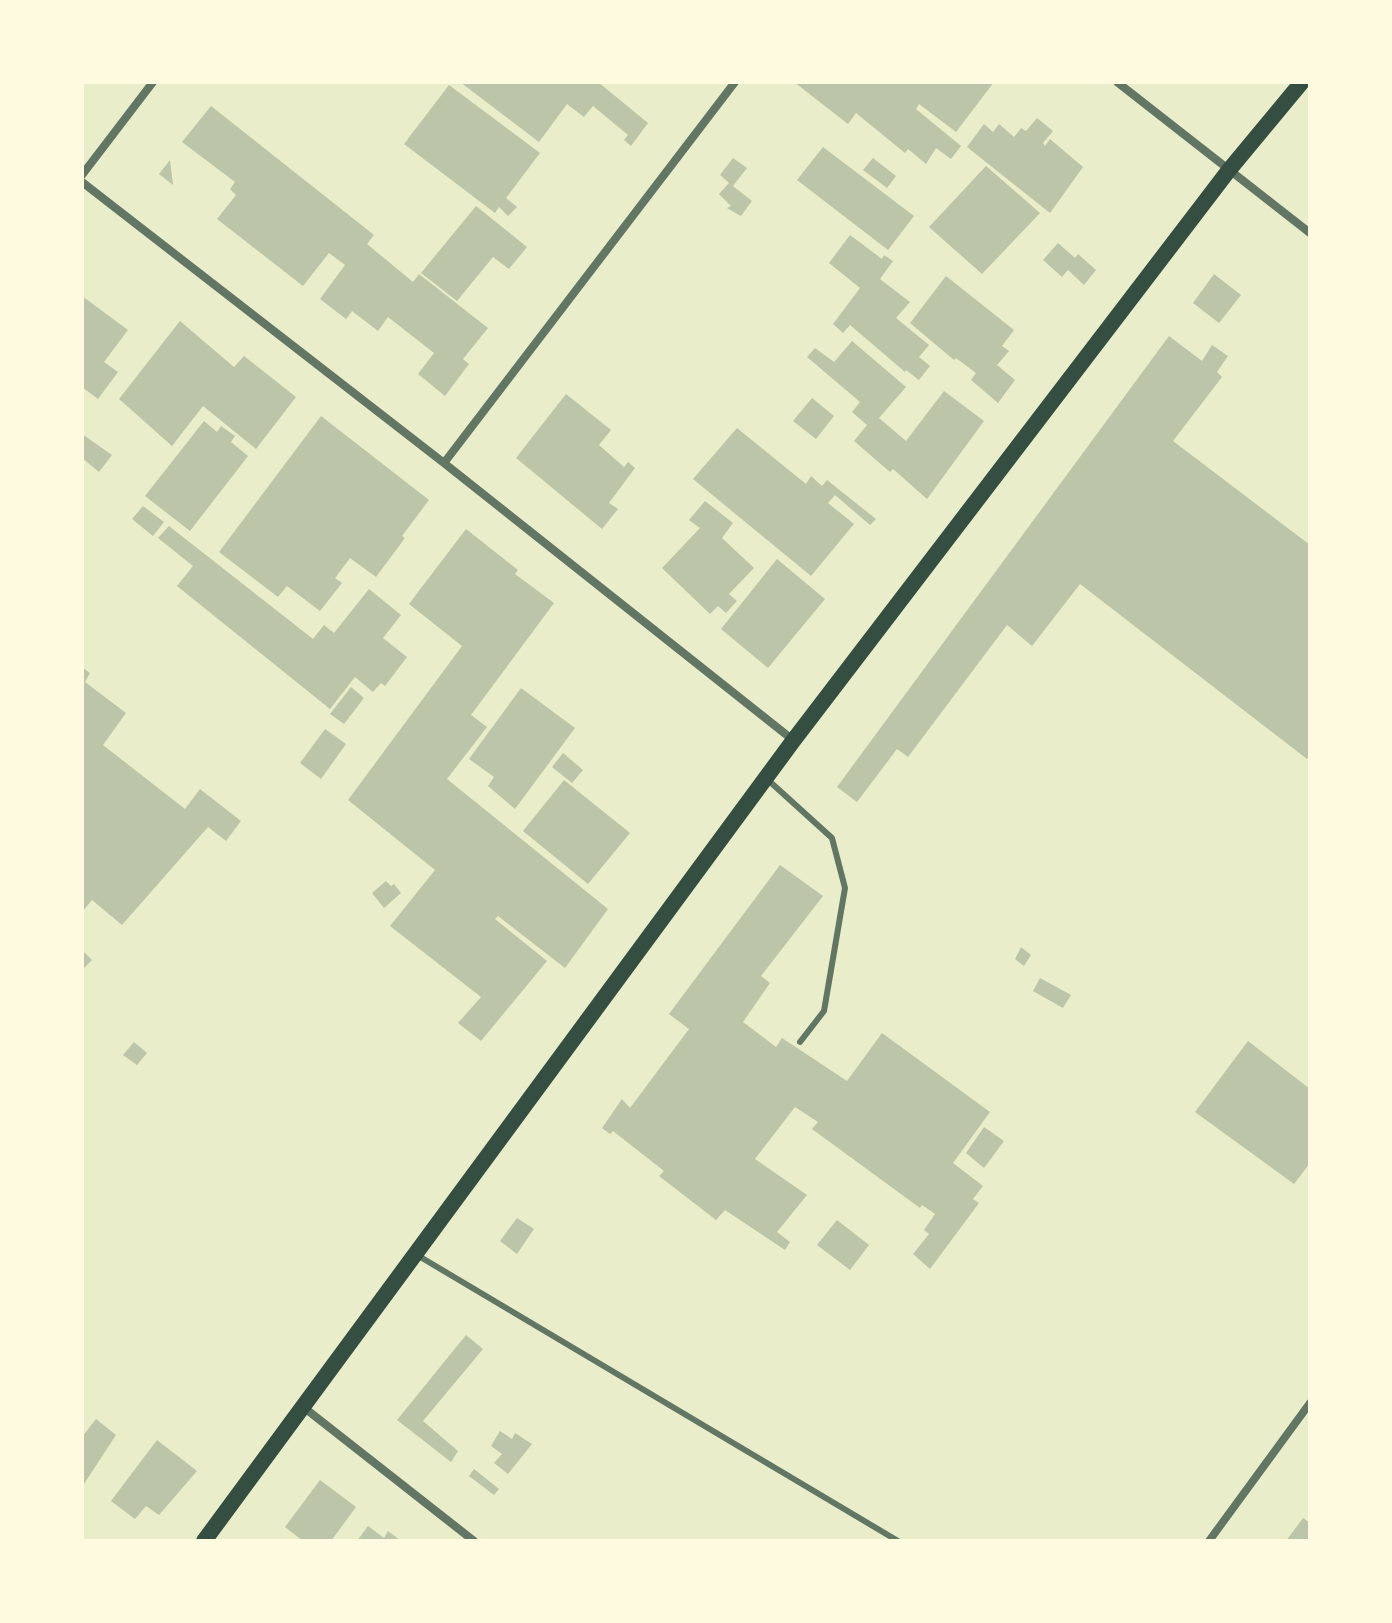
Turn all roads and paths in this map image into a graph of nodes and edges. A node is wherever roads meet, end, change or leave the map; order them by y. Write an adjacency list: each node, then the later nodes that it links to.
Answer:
1 (153, 82): 6 (street)
2 (735, 82): 9 (street)
3 (1117, 82): 5 (street)
4 (1302, 82): 5 (main road)
5 (1229, 170): 8 (street); 10 (main road)
6 (82, 175)
7 (82, 182): 9 (street)
8 (1310, 233)
9 (444, 463): 10 (street)
10 (793, 741): 11 (main road)
11 (766, 778): 12 (lane); 13 (main road)
12 (800, 1042)
13 (414, 1254): 15 (main road); 18 (lane)
14 (1310, 1403): 19 (street)
15 (302, 1406): 16 (main road); 17 (street)
16 (204, 1541)
17 (474, 1541)
18 (898, 1541)
19 (1209, 1541)

